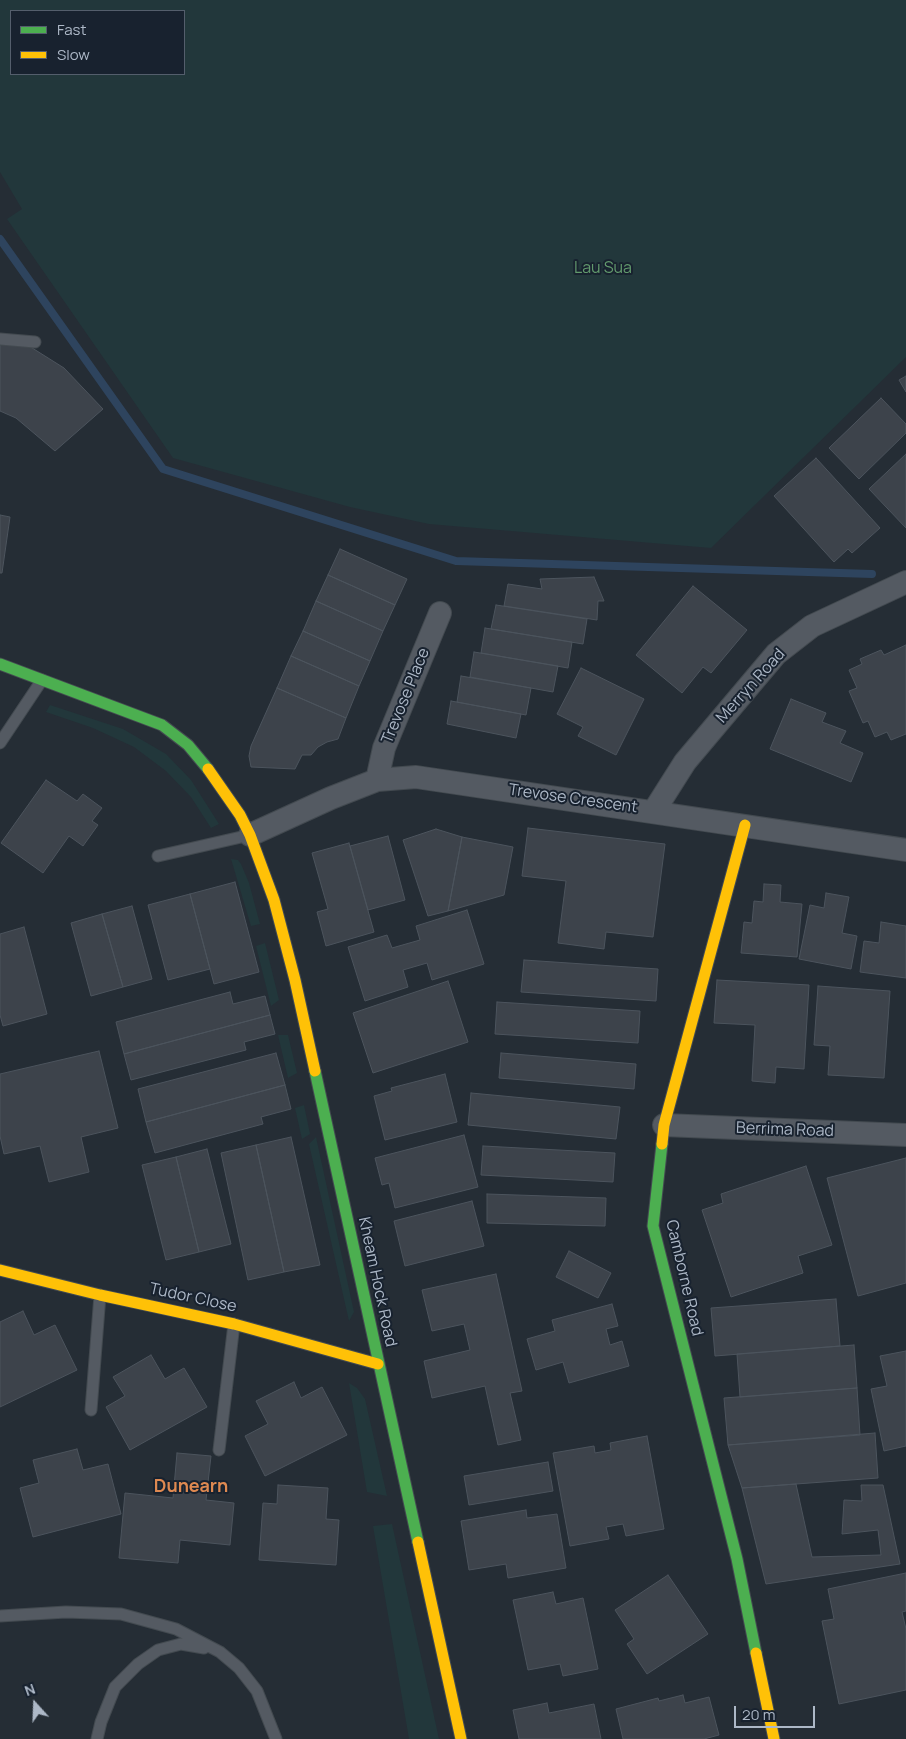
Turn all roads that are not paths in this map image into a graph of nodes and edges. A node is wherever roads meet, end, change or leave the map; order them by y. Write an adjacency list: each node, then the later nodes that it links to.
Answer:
1 (0, 338): 2 (lane)
2 (35, 342)
3 (906, 582): 9 (street, Merryn Road)
4 (440, 613): 8 (street, Trevose Place)
5 (0, 664): 6 (street, Kheam Hock Road)
6 (42, 680): 7 (lane); 11 (street, Kheam Hock Road)
7 (0, 743)
8 (376, 780): 9 (street, Trevose Crescent); 11 (street, Trevose Crescent)
9 (654, 811): 10 (street, Trevose Crescent)
10 (745, 825): 12 (street, Trevose Crescent); 14 (street, Camborne Road)
11 (250, 836): 13 (lane); 19 (street, Kheam Hock Road)
12 (906, 850)
13 (158, 856)
14 (664, 1125): 15 (street, Berrima Road); 27 (street, Camborne Road)
15 (906, 1135)
16 (0, 1270): 17 (street, Tudor Close)
17 (100, 1295): 18 (street, Tudor Close); 20 (lane)
18 (234, 1324): 19 (street, Tudor Close); 21 (lane)
19 (378, 1364): 26 (street, Kheam Hock Road)
20 (91, 1410)
21 (218, 1450)
22 (0, 1616): 23 (lane)
23 (220, 1652): 24 (lane); 25 (lane)
24 (97, 1739)
25 (276, 1739)
26 (461, 1739)
27 (774, 1739)

